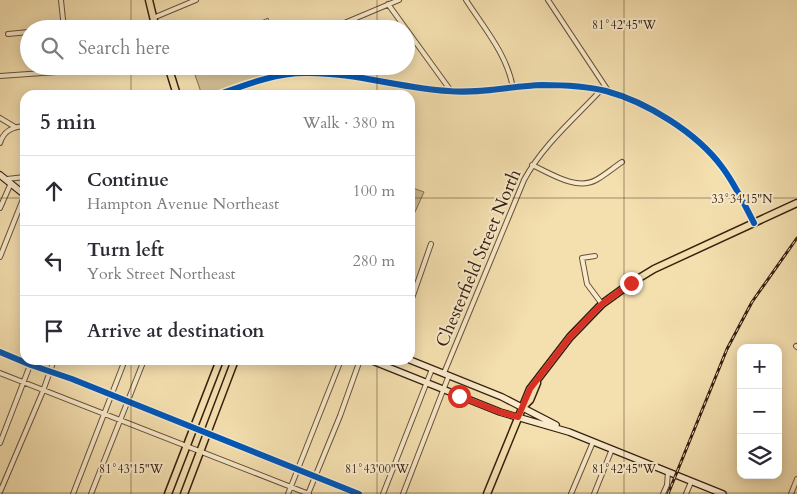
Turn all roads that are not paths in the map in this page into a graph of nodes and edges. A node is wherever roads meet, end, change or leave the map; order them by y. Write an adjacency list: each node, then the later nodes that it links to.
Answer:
1 (61, 0): 9 (street)
2 (149, 0): 8 (main road)
3 (196, 0): 8 (street)
4 (398, 0): 7 (street)
5 (466, 0): 20 (street)
6 (548, 0): 25 (street)
7 (388, 4): 10 (street); 11 (street)
8 (153, 18)
9 (63, 20)
10 (351, 20)
11 (399, 20)
12 (20, 33): 13 (street)
13 (8, 34)
14 (415, 42): 24 (street)
15 (20, 75): 19 (street)
16 (171, 75): 21 (main road)
17 (287, 75): 22 (street)
18 (331, 75): 24 (street)
19 (0, 76)
20 (513, 88): 23 (street); 24 (street)
21 (175, 90)
22 (233, 90)
23 (601, 90): 25 (street); 31 (street, Chesterfield Street North)
24 (450, 92)
25 (609, 92): 39 (street)
26 (0, 118): 28 (street)
27 (20, 127): 28 (street)
28 (14, 128): 29 (street)
29 (0, 142)
30 (622, 162): 31 (street)
31 (532, 165): 60 (street, Chesterfield Street North)
32 (0, 175): 34 (street)
33 (20, 178): 34 (street)
34 (9, 181): 35 (street); 38 (street)
35 (20, 190)
36 (797, 204): 39 (main road)
37 (20, 207): 42 (street)
38 (0, 208)
39 (754, 223): 44 (main road)
40 (431, 244): 43 (street)
41 (595, 256): 44 (street)
42 (0, 257)
43 (415, 290)
44 (602, 304): 67 (main road)
45 (0, 352): 46 (street)
46 (20, 360)
47 (415, 362): 57 (street)
48 (31, 365): 58 (street); 62 (street)
49 (52, 365): 58 (street)
50 (123, 365): 65 (street)
51 (142, 365): 66 (street)
52 (218, 365): 71 (main road)
53 (234, 365): 73 (main road)
54 (339, 365): 79 (street)
55 (358, 365): 81 (street)
56 (383, 365): 61 (street)
57 (432, 368): 60 (street); 61 (street, Chesterfield Street North)
58 (50, 371): 64 (street); 65 (street)
59 (0, 373): 62 (street)
60 (447, 374): 63 (street, Chesterfield Street North); 67 (street)
61 (426, 382): 63 (street); 93 (street, Chesterfield Street North)
62 (24, 383): 64 (street); 75 (street)
63 (444, 390): 69 (street); 94 (street, Chesterfield Street North)
64 (43, 391): 68 (street); 85 (street)
65 (112, 395): 66 (street); 68 (street)
66 (128, 401): 70 (street); 71 (street)
67 (523, 407): 69 (main road); 72 (street)
68 (105, 414): 70 (street); 86 (street)
69 (518, 417): 72 (street); 95 (main road)
70 (121, 420): 76 (street); 87 (street)
71 (194, 428): 73 (street); 76 (main road)
72 (569, 432): 74 (street)
73 (206, 434): 78 (main road); 79 (street)
74 (593, 442): 77 (street); 96 (street)
75 (0, 443)
76 (187, 446): 78 (street); 88 (main road)
77 (612, 449): 80 (street); 97 (street)
78 (199, 452): 84 (street); 89 (main road)
79 (298, 470): 81 (street); 84 (street)
80 (668, 472): 83 (street); 98 (street)
81 (316, 477): 91 (street); 92 (street)
82 (797, 479): 101 (street)
83 (691, 482): 99 (street); 100 (street)
84 (291, 487): 90 (street); 91 (street)
85 (0, 492)
86 (73, 494)
87 (91, 494)
88 (168, 494)
89 (184, 494)
90 (288, 494)
91 (308, 494)
92 (359, 494)
93 (383, 494)
94 (403, 494)
95 (487, 494)
96 (571, 494)
97 (594, 494)
98 (663, 494)
99 (686, 494)
100 (723, 494)
101 (791, 494)

